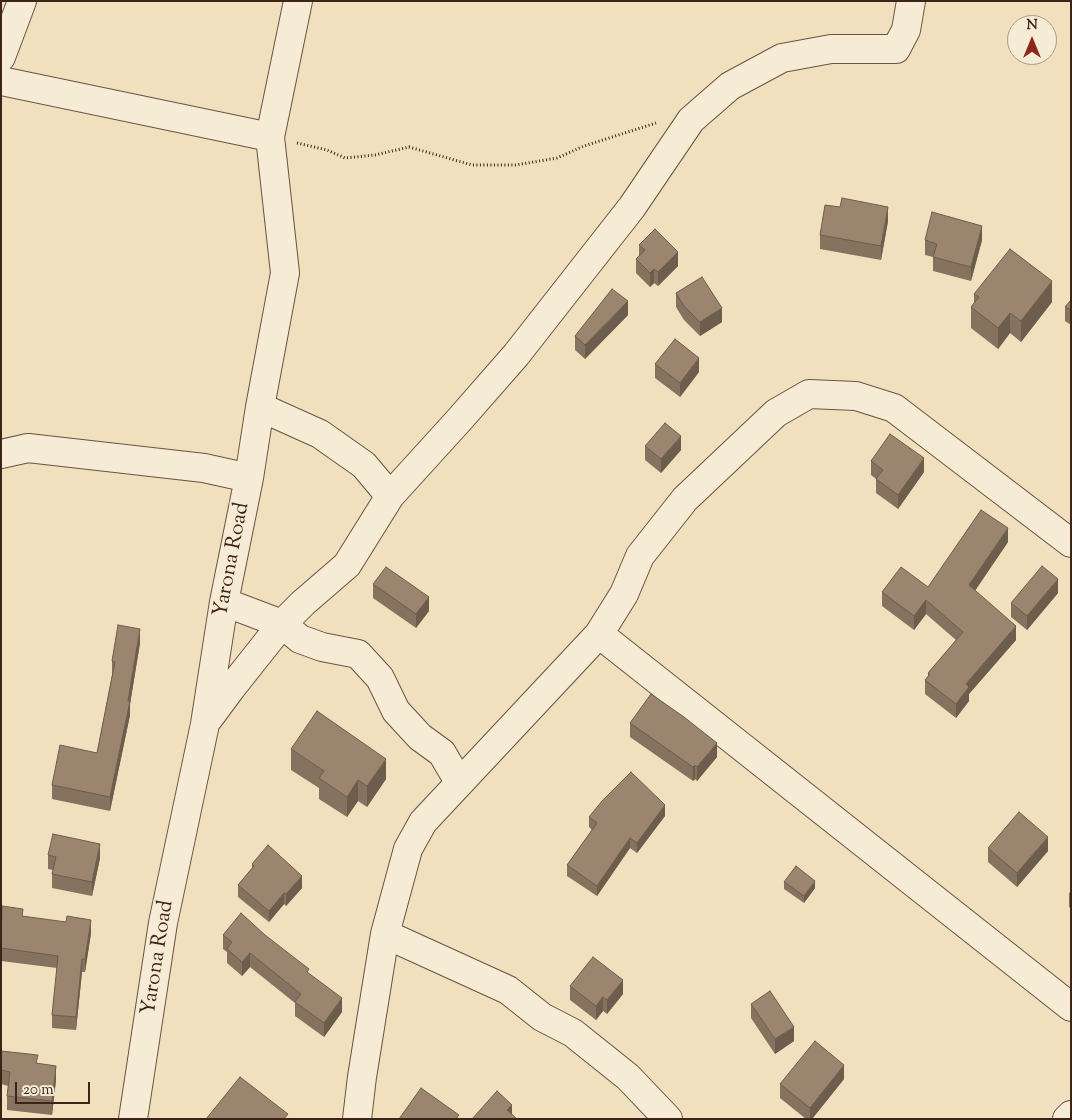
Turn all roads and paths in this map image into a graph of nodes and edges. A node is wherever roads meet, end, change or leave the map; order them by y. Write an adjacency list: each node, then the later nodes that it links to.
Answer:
1 (22, 1): 4 (street)
2 (298, 1): 7 (street, Yarona Road)
3 (911, 1): 6 (street)
4 (1, 57)
5 (1, 81): 7 (street)
6 (690, 120): 7 (path); 11 (street)
7 (270, 137): 8 (street, Yarona Road)
8 (260, 407): 10 (street, Yarona Road); 11 (street)
9 (1, 454): 10 (street)
10 (249, 478): 13 (street, Yarona Road)
11 (390, 496): 14 (street)
12 (1071, 543): 15 (street)
13 (224, 602): 14 (street); 16 (street, Yarona Road)
14 (282, 624): 16 (street); 17 (street)
15 (599, 634): 17 (street); 19 (street)
16 (205, 724): 21 (street, Yarona Road)
17 (459, 782): 18 (street)
18 (385, 934): 22 (street); 23 (street)
19 (1071, 1007)
20 (1071, 1115): 24 (street)
21 (134, 1119)
22 (357, 1119)
23 (668, 1119)
24 (1067, 1119)

